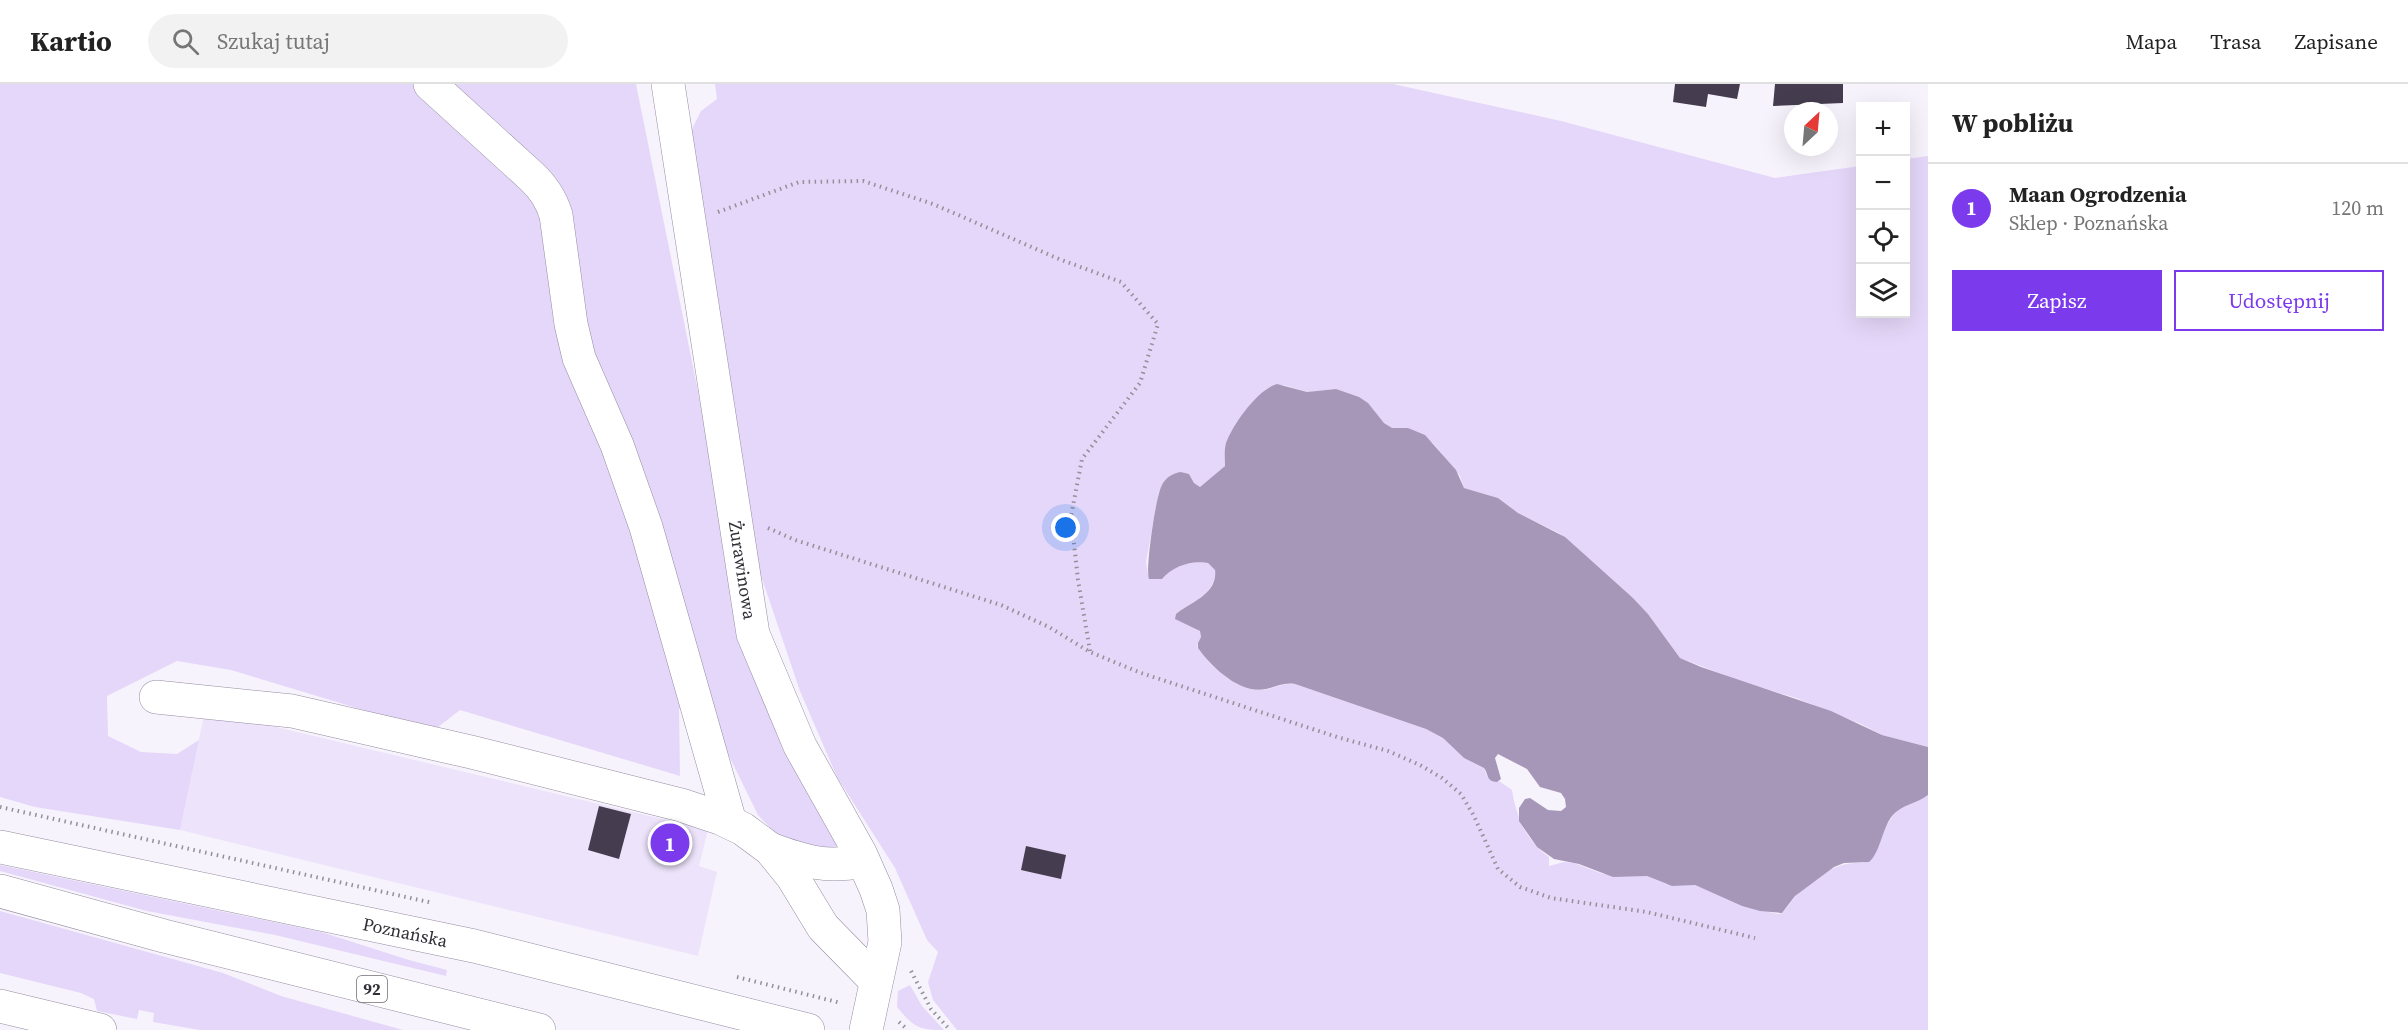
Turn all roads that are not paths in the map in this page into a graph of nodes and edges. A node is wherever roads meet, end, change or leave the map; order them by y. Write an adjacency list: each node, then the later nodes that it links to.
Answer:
1 (430, 84): 4 (main road)
2 (668, 84): 7 (main road, Żurawinowa)
3 (156, 697): 4 (main road)
4 (730, 822): 6 (main road)
5 (0, 847): 13 (main road, Poznańska)
6 (770, 849): 7 (main road); 9 (main road)
7 (863, 861): 9 (main road, Żurawinowa)
8 (0, 891): 12 (main road, 92)
9 (876, 981): 14 (main road, Żurawinowa)
10 (0, 1006): 11 (main road)
11 (99, 1030)
12 (539, 1030)
13 (808, 1030)
14 (866, 1030)

